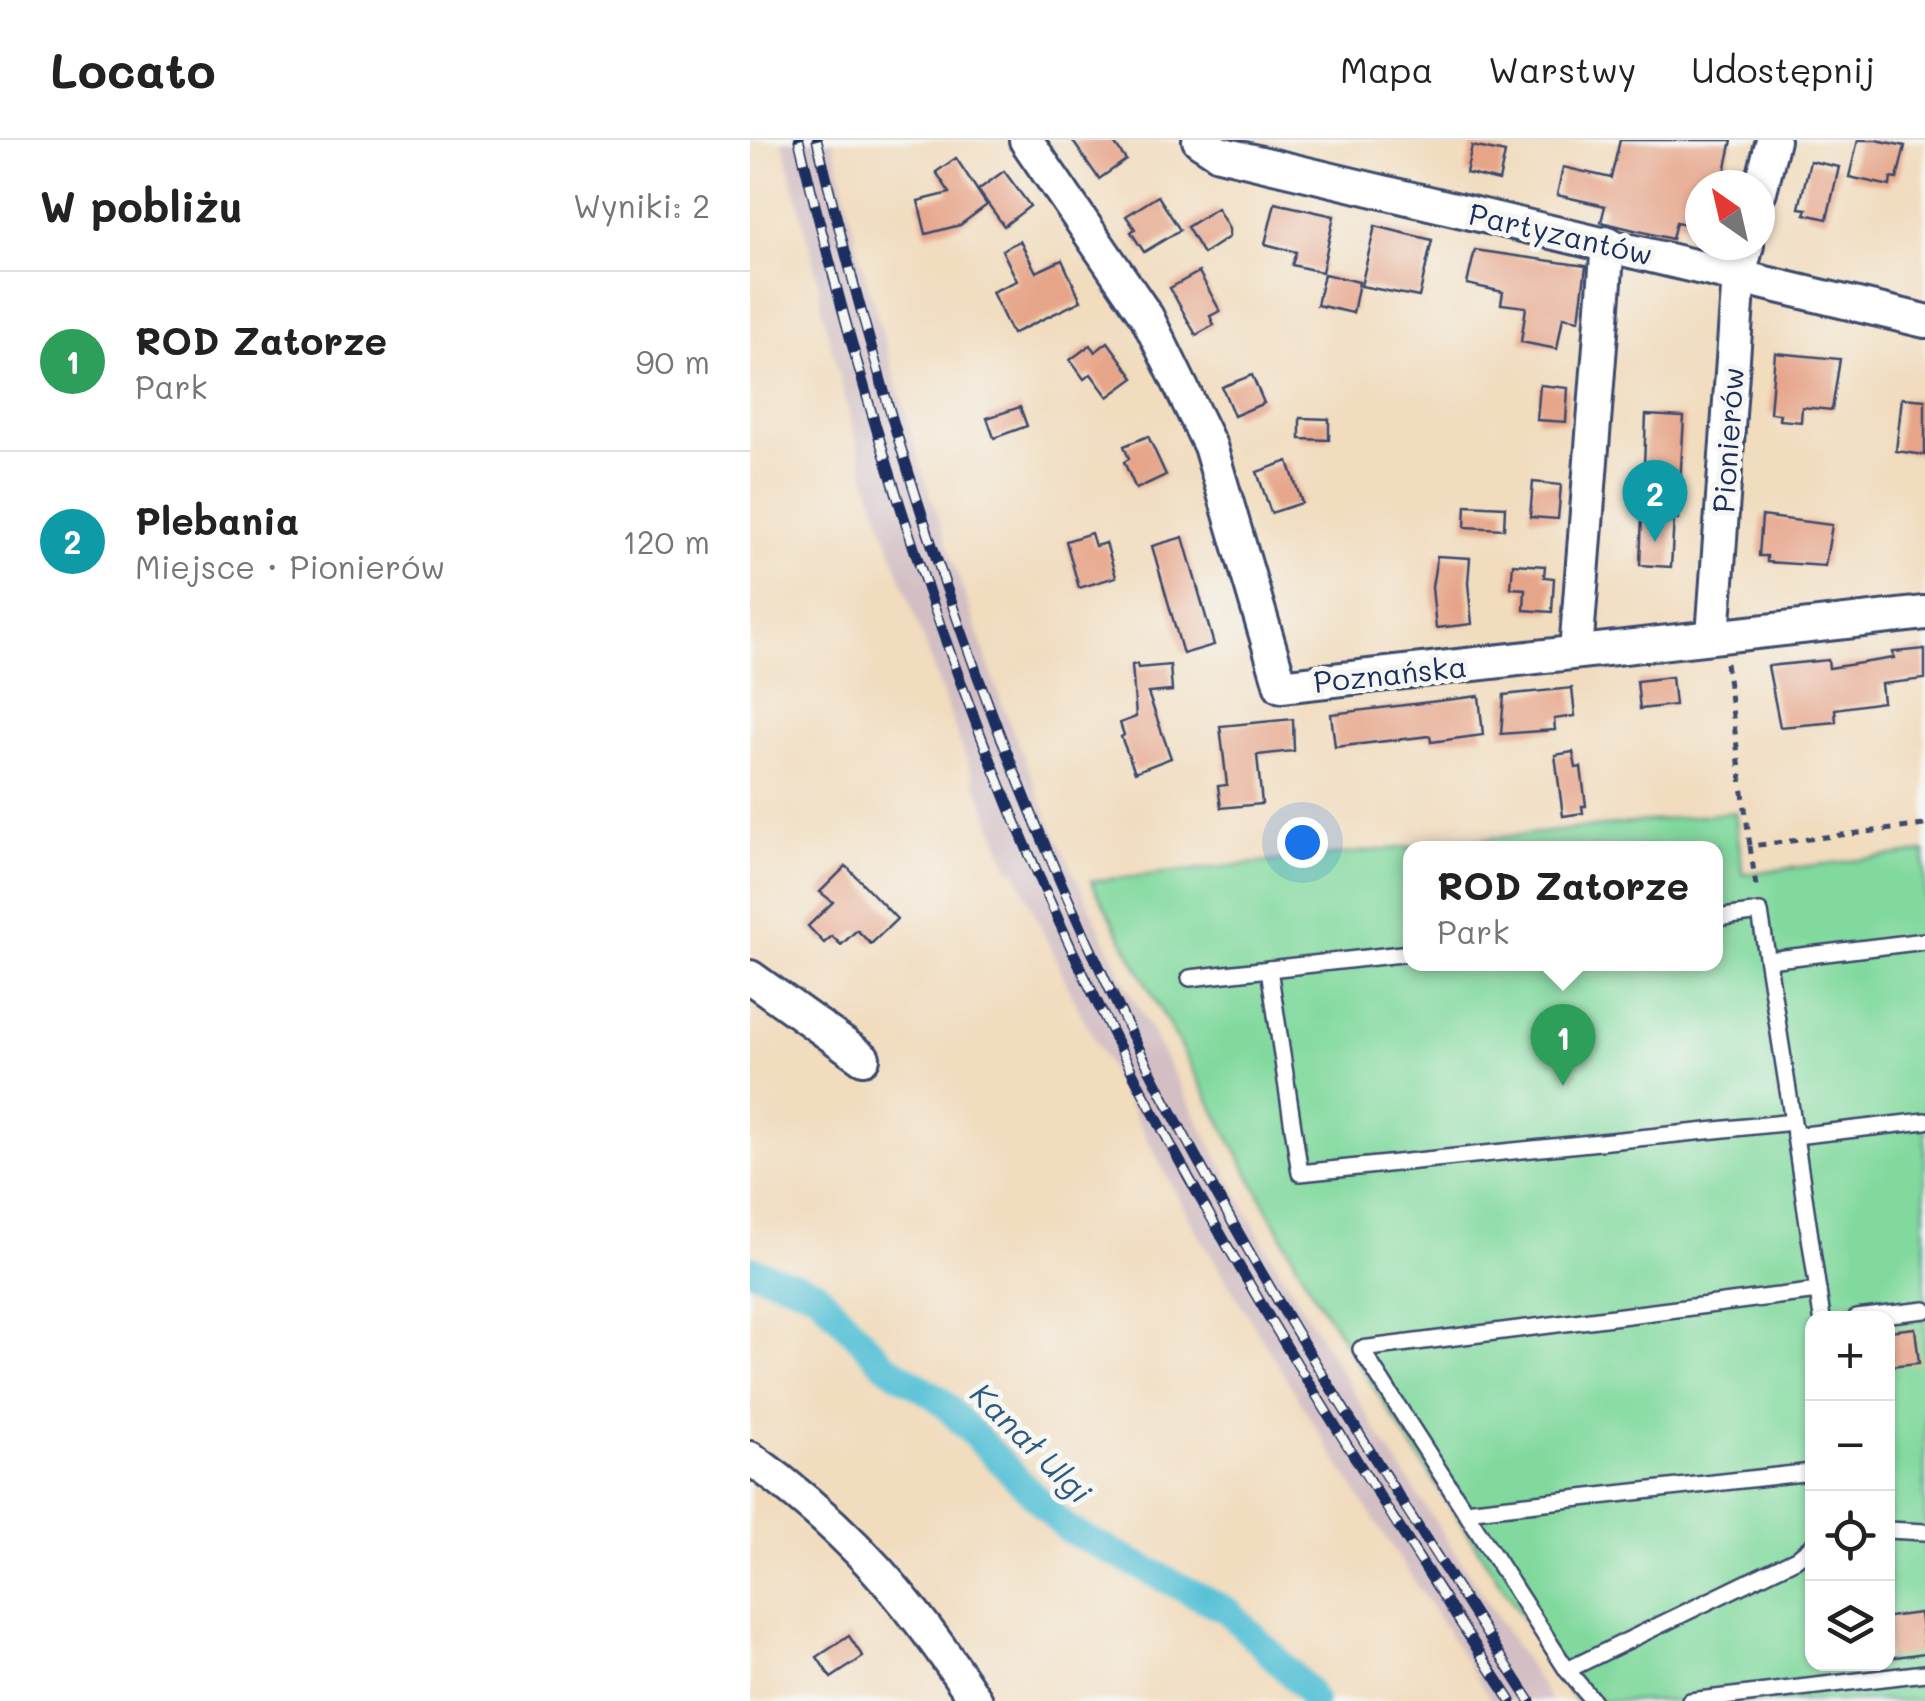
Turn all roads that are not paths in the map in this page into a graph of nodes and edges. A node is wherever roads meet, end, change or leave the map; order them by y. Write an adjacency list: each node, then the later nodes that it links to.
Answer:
1 (1026, 140): 10 (street, Poznańska)
2 (1199, 140): 5 (street, Partyzantów)
3 (1773, 140): 4 (street)
4 (1765, 170)
5 (1608, 243): 6 (street, Partyzantów); 10 (street)
6 (1743, 261): 7 (street, Partyzantów); 9 (street, Pionierów)
7 (1925, 320)
8 (1925, 613): 9 (street, Poznańska)
9 (1718, 636): 10 (street, Poznańska)
10 (1576, 652)
11 (1723, 917): 14 (lane)
12 (1925, 941): 14 (lane)
13 (1403, 954): 15 (lane)
14 (1768, 960): 20 (lane)
15 (1270, 969): 17 (lane); 20 (lane)
16 (750, 978): 18 (street)
17 (1190, 978)
18 (864, 1058)
19 (1925, 1122): 20 (lane)
20 (1794, 1129): 21 (lane)
21 (1818, 1292): 23 (lane); 27 (lane)
22 (1925, 1310): 24 (lane)
23 (1821, 1311)
24 (1895, 1313)
25 (750, 1458): 33 (street)
26 (1805, 1473): 27 (lane)
27 (1465, 1512): 31 (lane)
28 (1895, 1530): 29 (lane)
29 (1925, 1532)
30 (1805, 1551): 31 (lane)
31 (1566, 1670): 34 (lane)
32 (1925, 1672): 35 (lane)
33 (976, 1701)
34 (1593, 1701)
35 (1690, 1701)

